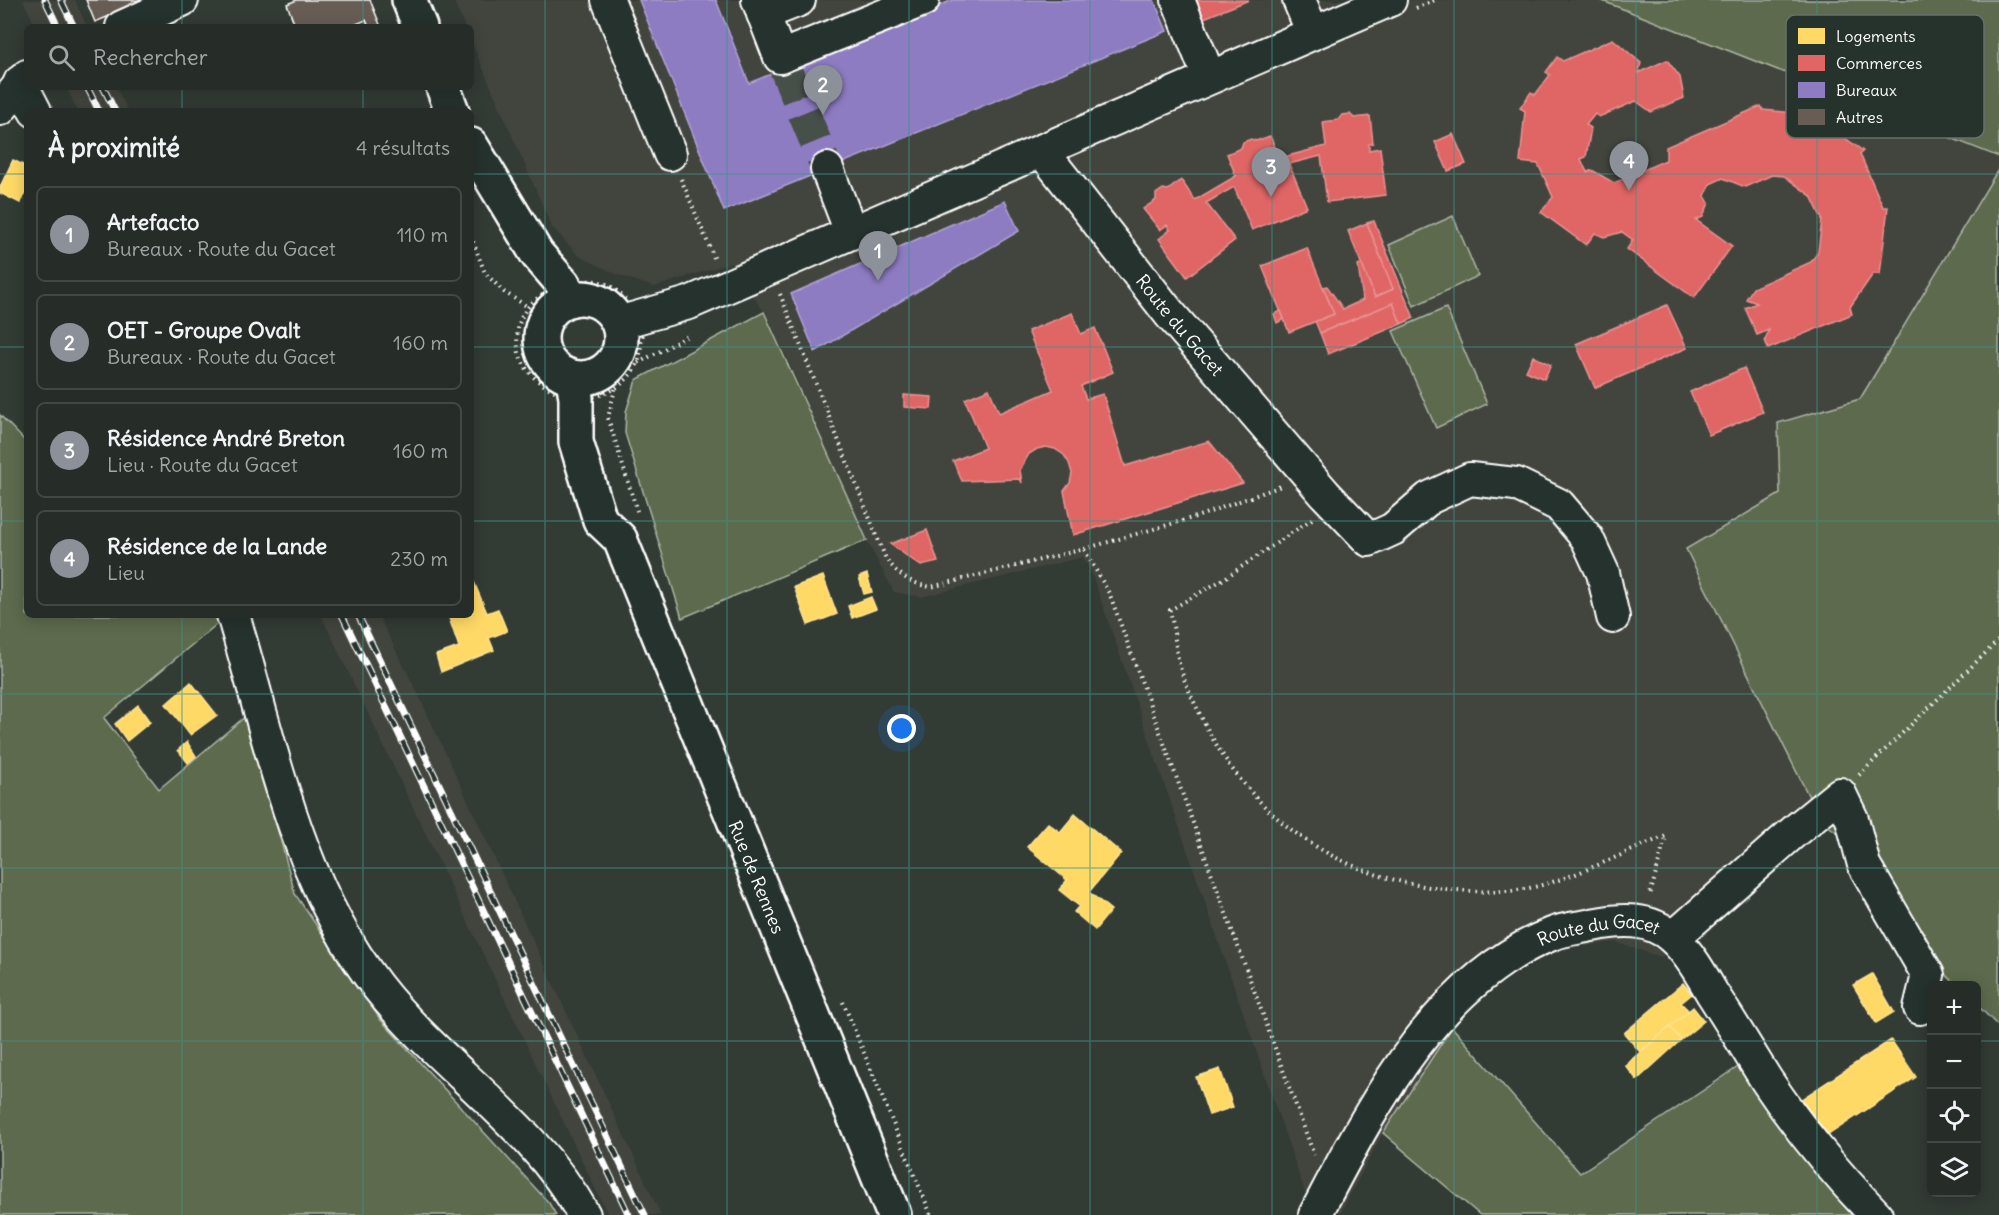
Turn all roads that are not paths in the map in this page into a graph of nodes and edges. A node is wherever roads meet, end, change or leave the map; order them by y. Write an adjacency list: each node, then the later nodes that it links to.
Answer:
1 (183, 0): 10 (street)
2 (409, 0): 11 (main road)
3 (608, 0): 18 (street)
4 (799, 0): 9 (street)
5 (922, 0): 9 (street)
6 (1178, 0): 13 (street)
7 (1299, 0): 12 (street)
8 (1389, 0): 12 (street)
9 (760, 7)
10 (129, 24)
11 (419, 24)
12 (1312, 33): 13 (street)
13 (1209, 77): 17 (street)
14 (444, 90): 15 (main road)
15 (451, 108)
16 (474, 150): 22 (main road)
17 (1042, 151): 21 (street); 25 (street, Route du Gacet)
18 (670, 154)
19 (474, 162): 22 (main road)
20 (827, 169): 21 (street)
21 (851, 232): 23 (street)
22 (551, 299): 23 (main road); 24 (main road)
23 (626, 342): 24 (main road)
24 (585, 387): 31 (main road, Rue de Rennes)
25 (1613, 617)
26 (234, 618): 30 (street)
27 (1673, 938): 28 (street); 29 (street, Route du Gacet); 32 (street, Route du Gacet)
28 (1920, 1008)
29 (1321, 1204)
30 (584, 1215)
31 (894, 1215)
32 (1875, 1215)

